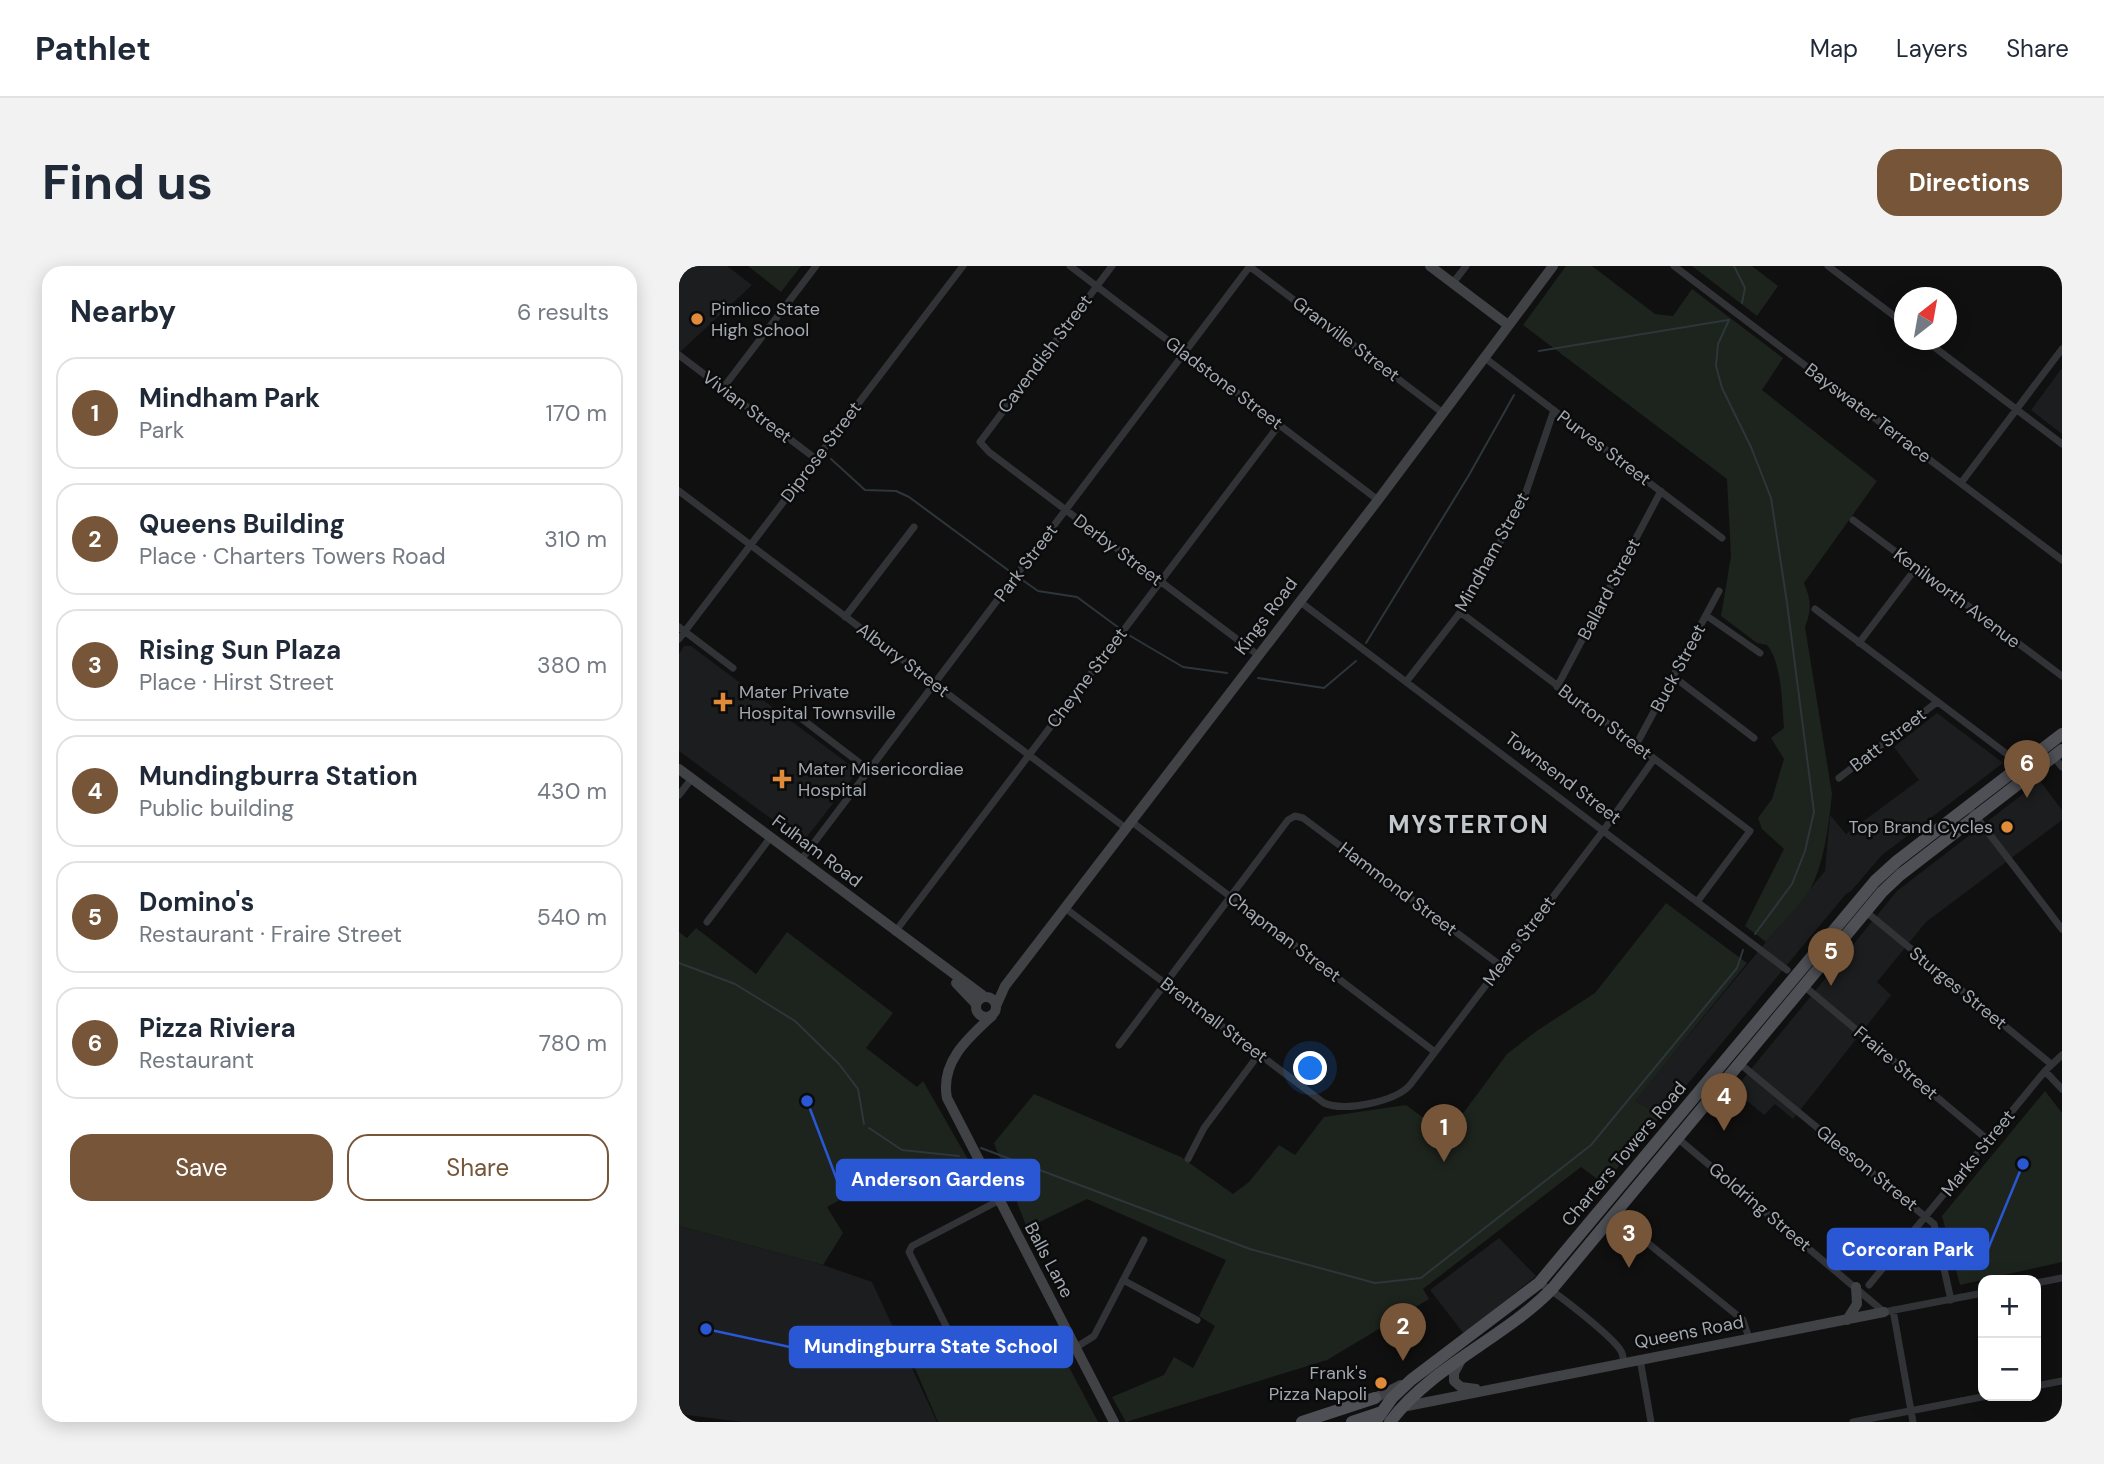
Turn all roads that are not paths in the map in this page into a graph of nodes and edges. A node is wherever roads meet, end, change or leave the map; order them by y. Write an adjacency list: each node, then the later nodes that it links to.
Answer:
1 (816, 266): 22 (street)
2 (963, 266): 29 (street, Diprose Street)
3 (1070, 266): 14 (street, Gladstone Street)
4 (1112, 266): 14 (street, Cavendish Street)
5 (1250, 266): 19 (street, Park Street); 25 (street, Granville Street)
6 (1430, 266): 13 (main road)
7 (1466, 266): 13 (street)
8 (1553, 266): 16 (main road, Kings Road)
9 (1674, 266): 30 (street, Bayswater Terrace)
10 (1828, 266): 15 (street)
11 (2058, 266): 12 (street)
12 (2062, 269)
13 (1453, 284): 16 (main road)
14 (1097, 286): 19 (street, Gladstone Street); 27 (street, Cavendish Street)
15 (1894, 316)
16 (1508, 325): 21 (main road, Kings Road)
17 (2062, 349): 23 (street)
18 (1938, 350): 23 (street)
19 (1185, 353): 26 (street, Gladstone Street); 34 (street, Park Street)
20 (679, 355): 22 (street, Vivian Street)
21 (1485, 358): 24 (street, Purves Street); 25 (main road, Kings Road)
22 (723, 388): 29 (street, Vivian Street)
23 (2017, 409): 28 (street); 30 (street)
24 (1554, 410): 32 (street, Purves Street); 45 (street, Mindham Street)
25 (1443, 413): 33 (main road, Kings Road)
26 (1279, 425): 33 (street, Gladstone Street); 41 (street, Cheyne Street)
27 (980, 442): 34 (street, Derby Street)
28 (2062, 443)
29 (816, 459): 38 (street, Diprose Street)
30 (1961, 483): 39 (street, Bayswater Terrace)
31 (679, 491): 38 (street, Albury Street)
32 (1661, 491): 37 (street, Purves Street); 58 (street, Ballard Street)
33 (1378, 500): 43 (main road, Kings Road)
34 (1066, 510): 41 (street, Derby Street); 57 (street, Park Street)
35 (1853, 520): 40 (street, Kenilworth Avenue)
36 (915, 527): 47 (street)
37 (1722, 538)
38 (751, 545): 47 (street, Albury Street); 48 (street, Diprose Street)
39 (2062, 559)
40 (1916, 568): 50 (street); 54 (street, Kenilworth Avenue)
41 (1160, 582): 52 (street, Derby Street); 65 (street, Cheyne Street)
42 (1719, 591): 46 (street, Buck Street)
43 (1299, 601): 52 (main road, Kings Road); 56 (street, Townsend Street)
44 (1815, 609): 50 (street)
45 (1460, 612): 56 (street, Mindham Street); 58 (street, Burton Street)
46 (1706, 616): 51 (street); 55 (street, Buck Street)
47 (845, 617): 57 (street, Albury Street)
48 (682, 629): 49 (street, Diprose Street); 53 (street)
49 (679, 639)
50 (1859, 643): 59 (street)
51 (1760, 653)
52 (1258, 655): 75 (main road, Kings Road)
53 (733, 668)
54 (2062, 676)
55 (1674, 677): 62 (street); 63 (street, Buck Street)
56 (1406, 682): 76 (street, Townsend Street)
57 (934, 684): 65 (street, Albury Street); 69 (street, Park Street)
58 (1557, 687): 63 (street, Burton Street)
59 (1937, 702): 70 (street); 72 (street, Batt Street)
60 (802, 719): 69 (street)
61 (2062, 734): 70 (main road, Charters Towers Road)
62 (1754, 738)
63 (1636, 745): 66 (street, Burton Street)
64 (2058, 753): 67 (street); 70 (main road, Charters Towers Road)
65 (1029, 755): 75 (street, Albury Street); 85 (street, Cheyne Street)
66 (1654, 759): 76 (street, Mears Street); 80 (street, Burton Street)
67 (2062, 767)
68 (679, 769): 71 (main road, Fulham Road)
69 (869, 770): 78 (street, Park Street)
70 (2026, 770): 74 (main road, Charters Towers Road)
71 (692, 778): 73 (street); 77 (main road, Fulham Road)
72 (1839, 778)
73 (679, 795)
74 (1972, 811): 82 (main road, Charters Towers Road); 84 (street); 87 (main road, Charters Towers Road)
75 (1130, 826): 79 (street, Chapman Street); 81 (main road, Kings Road)
76 (1603, 831): 80 (street, Townsend Street); 86 (street, Mears Street)
77 (770, 838): 78 (main road, Fulham Road); 83 (street)
78 (801, 860): 85 (main road, Fulham Road)
79 (1230, 897): 86 (street, Hammond Street); 88 (street); 92 (street, Chapman Street)
80 (1697, 902): 87 (street, Townsend Street)
81 (1065, 908): 88 (street, Brentnall Street); 89 (main road, Kings Road)
82 (1865, 911): 87 (main road, Charters Towers Road); 96 (street, Sturges Street)
83 (707, 922)
84 (2062, 929)
85 (895, 932): 89 (main road, Fulham Road)
86 (1500, 965): 92 (street, Mears Street)
87 (1795, 978): 95 (main road, Charters Towers Road); 99 (main road, Charters Towers Road); 100 (street, Fraire Street)
88 (1166, 983): 91 (street); 93 (street, Brentnall Street)
89 (986, 1005): 90 (main road, Balls Lane); 90 (main road, Balls Lane)
90 (968, 1038): 102 (main road, Balls Lane)
91 (1119, 1045)
92 (1435, 1052): 93 (street, Brentnall Street)
93 (1259, 1055): 101 (street)
94 (2062, 1055): 96 (street, Marks Street)
95 (1739, 1063): 99 (main road, Charters Towers Road); 104 (street, Gleeson Street)
96 (2051, 1064): 97 (street, Marks Street)
97 (2045, 1071): 98 (street); 100 (street, Marks Street)
98 (2062, 1088)
99 (1672, 1133): 103 (main road, Charters Towers Road); 109 (main road, Charters Towers Road); 111 (street, Goldring Street)
100 (1988, 1140): 104 (street, Marks Street)
101 (1188, 1159)
102 (998, 1201): 118 (main road, Balls Lane); 118 (street)
103 (1612, 1214): 112 (main road, Charters Towers Road); 119 (street)
104 (1926, 1216): 110 (street, Marks Street); 114 (street, Gleeson Street)
105 (1144, 1240): 107 (street)
106 (2062, 1278): 108 (street)
107 (1123, 1280): 116 (street); 120 (street)
108 (2041, 1282)
109 (1539, 1283): 112 (street); 124 (main road, Charters Towers Road)
110 (1868, 1285)
111 (1856, 1287): 115 (street, Goldring Street); 117 (main road)
112 (1552, 1289): 122 (main road, Charters Towers Road); 123 (street)
113 (1978, 1294): 114 (street, Queens Road)
114 (1951, 1300): 115 (street, Queens Road)
115 (1889, 1311): 117 (main road, Queens Road); 131 (street)
116 (1197, 1320)
117 (1847, 1320): 119 (main road, Queens Road)
118 (1064, 1327): 120 (main road, Balls Lane)
119 (1749, 1338): 121 (main road, Queens Road)
120 (1075, 1348): 133 (main road, Balls Lane)
121 (1640, 1359): 123 (main road, Queens Road); 136 (street)
122 (1461, 1360): 127 (main road); 130 (main road, Charters Towers Road)
123 (1624, 1362): 127 (main road, Queens Road)
124 (1411, 1380): 128 (main road); 132 (main road, Charters Towers Road)
125 (2062, 1381): 126 (street)
126 (2041, 1385)
127 (1493, 1390): 130 (main road, Queens Road)
128 (1375, 1398): 134 (main road)
129 (1978, 1398): 131 (street)
130 (1402, 1407): 132 (main road)
131 (1911, 1410): 137 (street); 138 (street)
132 (1382, 1419): 135 (main road)
133 (1114, 1422)
134 (1302, 1422)
135 (1352, 1422)
136 (1651, 1422)
137 (1853, 1422)
138 (1913, 1422)

